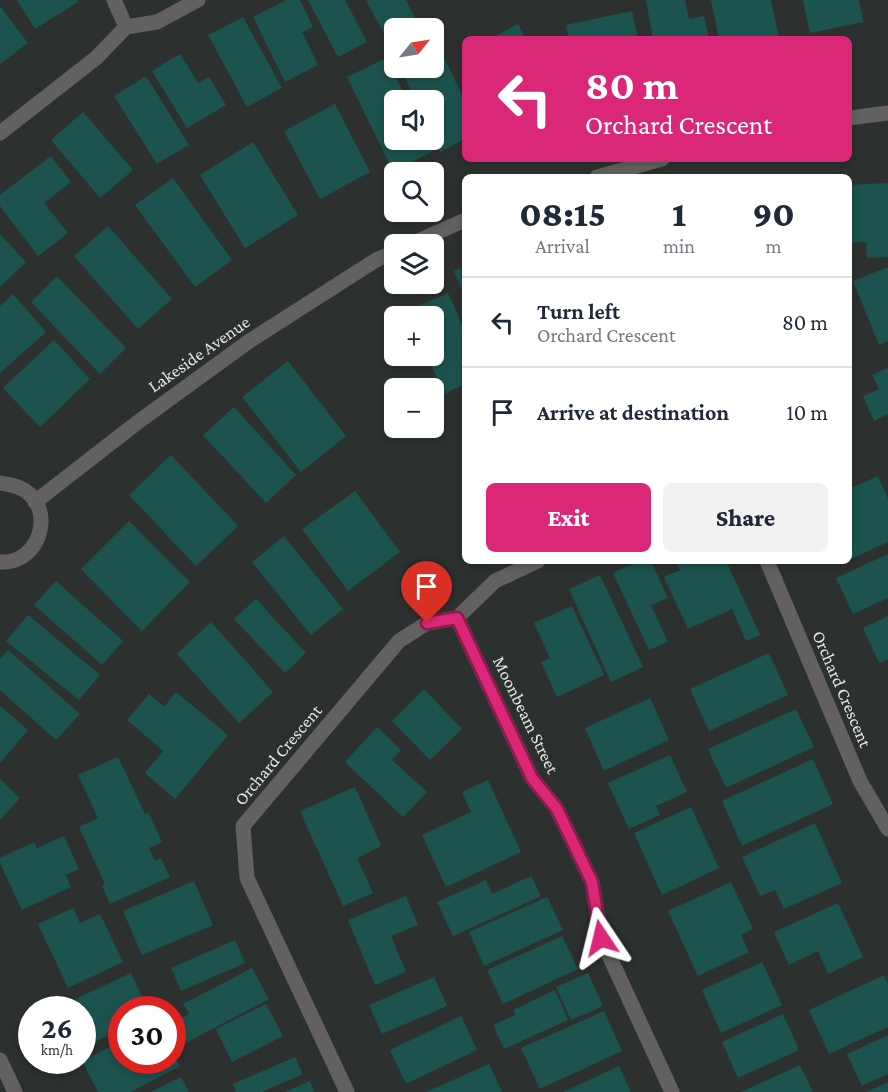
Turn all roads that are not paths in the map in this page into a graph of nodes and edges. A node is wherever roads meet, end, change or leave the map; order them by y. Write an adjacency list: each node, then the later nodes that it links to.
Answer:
1 (114, 0): 3 (street)
2 (198, 0): 3 (street)
3 (126, 27): 6 (street)
4 (888, 112): 5 (street)
5 (852, 118)
6 (0, 133)
7 (651, 162): 8 (street)
8 (608, 174)
9 (462, 221): 10 (street)
10 (434, 234)
11 (384, 256): 13 (street, Lakeside Avenue)
12 (0, 483): 13 (street)
13 (35, 502): 14 (street)
14 (0, 562)
15 (532, 564): 17 (street)
16 (768, 564): 18 (street, Orchard Crescent)
17 (457, 618): 21 (street, Orchard Crescent); 22 (street, Moonbeam Street)
18 (888, 829)
19 (0, 1060): 20 (street)
20 (15, 1092)
21 (347, 1092)
22 (672, 1092)

